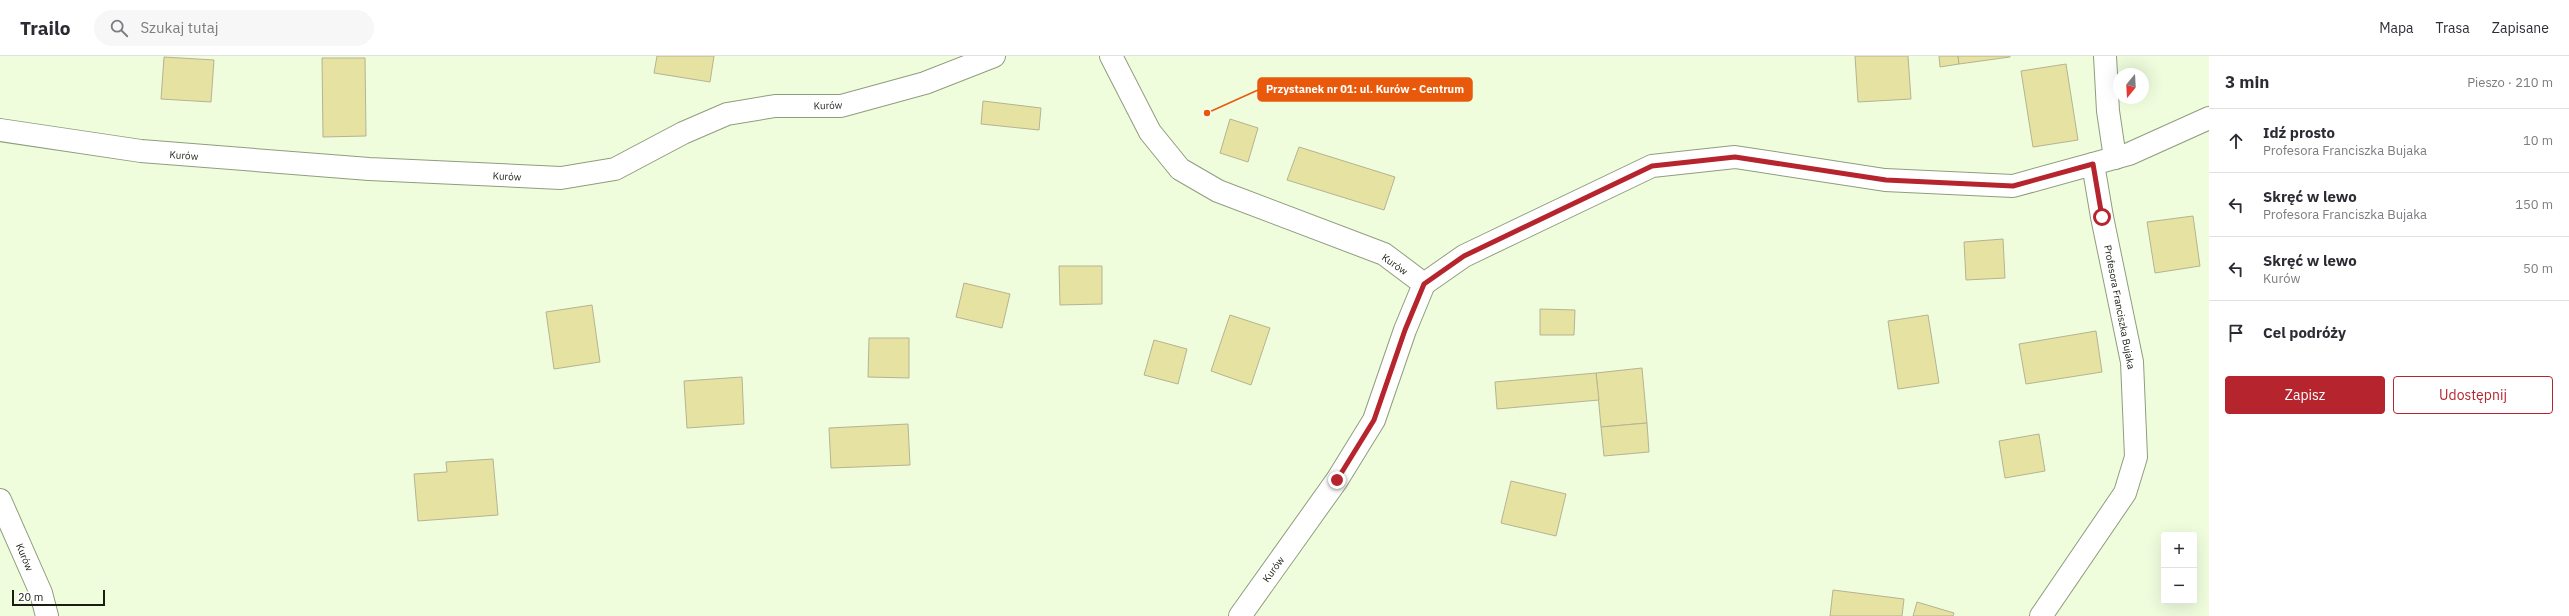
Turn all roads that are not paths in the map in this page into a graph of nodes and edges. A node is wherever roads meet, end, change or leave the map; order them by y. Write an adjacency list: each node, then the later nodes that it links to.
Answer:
1 (994, 56): 5 (street, Kurów)
2 (1111, 56): 8 (street, Kurów)
3 (2105, 56): 6 (street)
4 (2209, 118): 6 (street)
5 (0, 130)
6 (2115, 158): 7 (street)
7 (2093, 164): 8 (street); 12 (street, Profesora Franciszka Bujaka)
8 (1424, 284): 11 (street, Kurów)
9 (0, 500): 10 (street, Kurów)
10 (46, 616)
11 (1240, 616)
12 (2041, 616)

